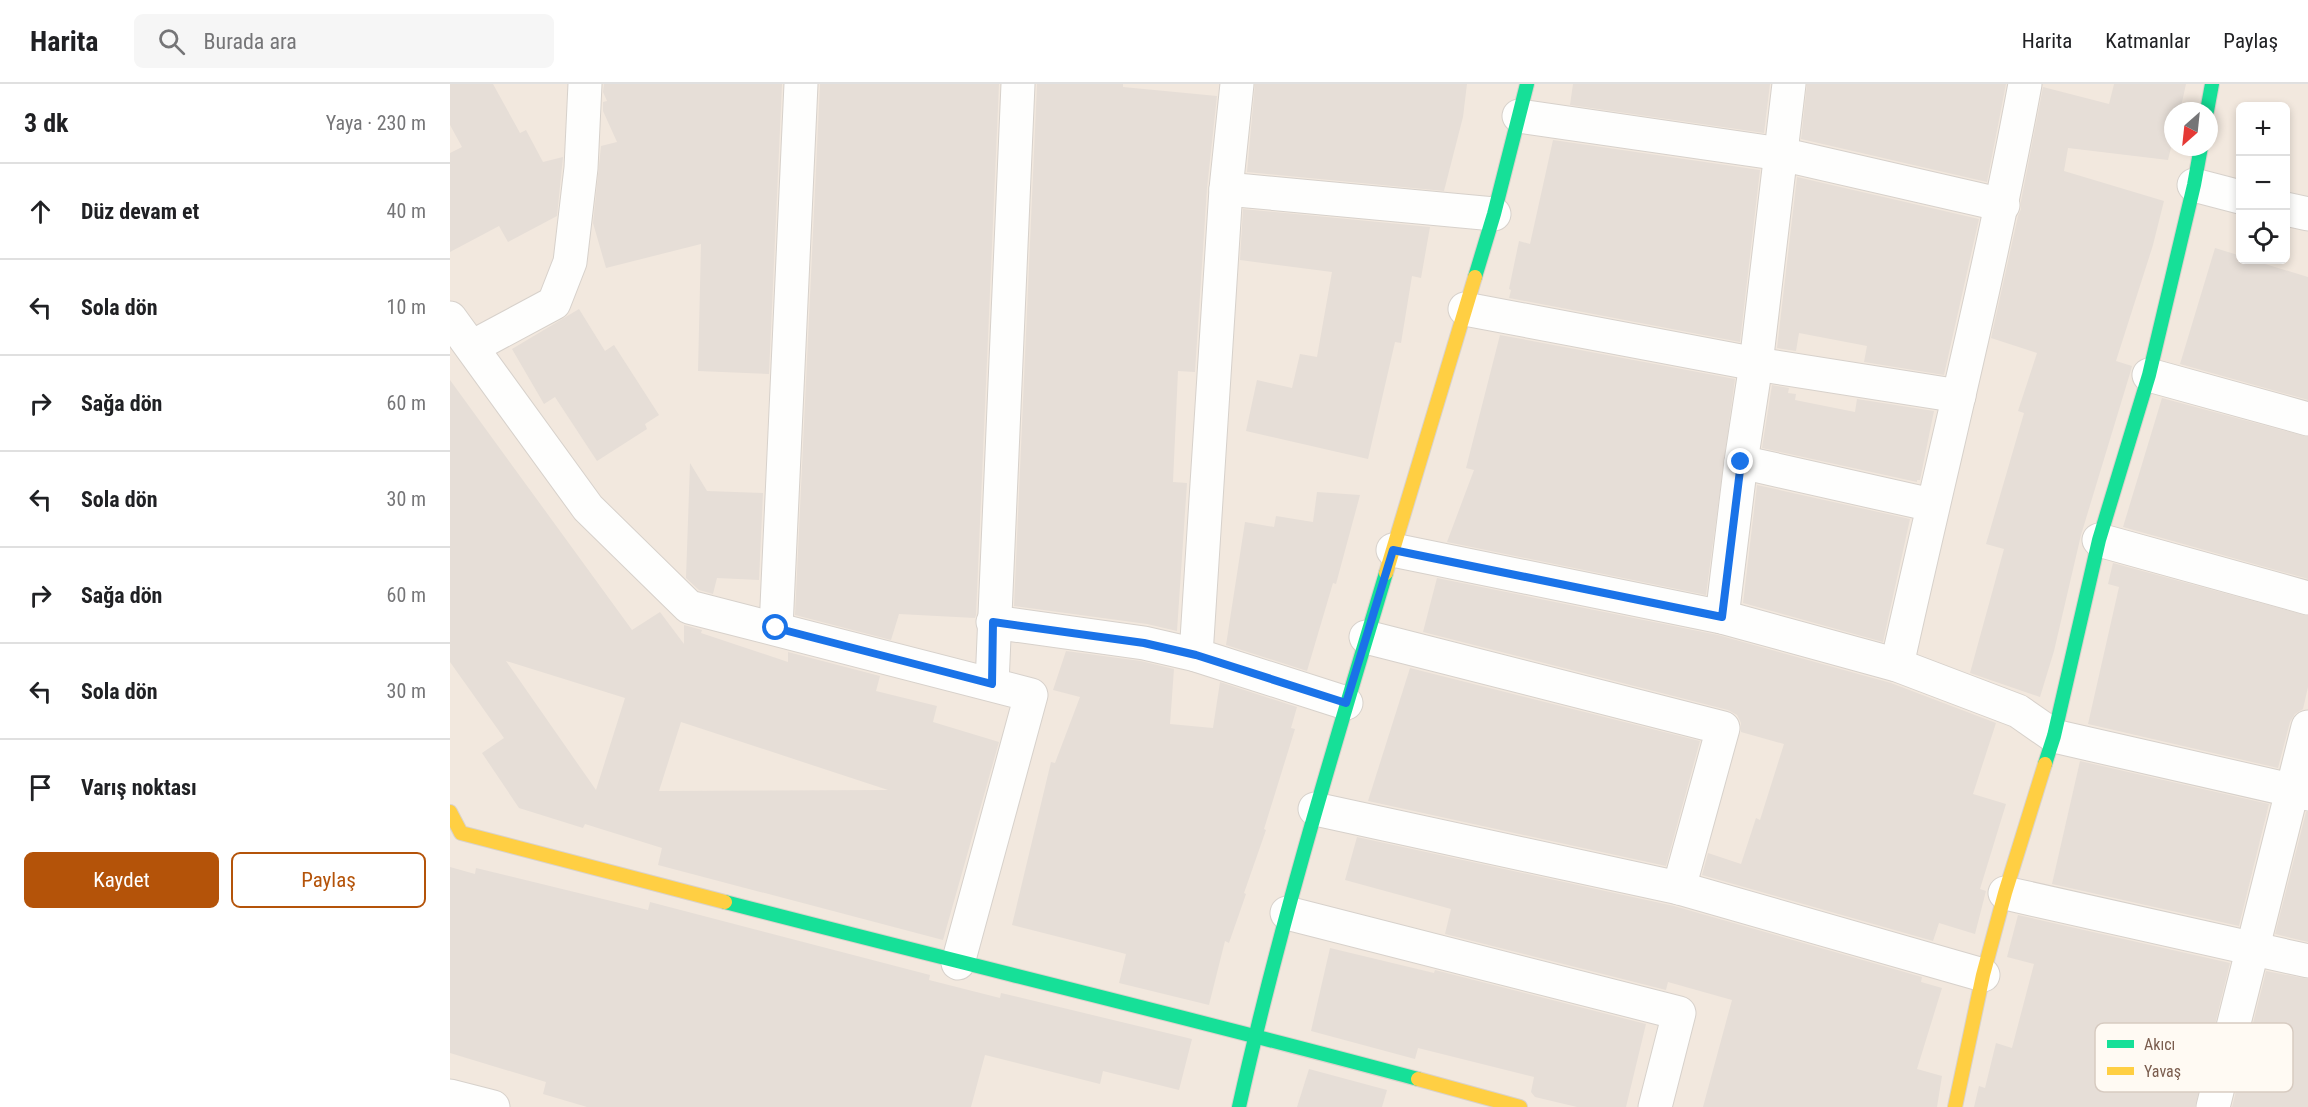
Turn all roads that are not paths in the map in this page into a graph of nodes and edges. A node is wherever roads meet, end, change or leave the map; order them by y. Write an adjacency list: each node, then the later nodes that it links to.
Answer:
1 (585, 84): 22 (street)
2 (801, 84): 34 (street)
3 (1018, 84): 33 (street)
4 (1237, 84): 14 (street)
5 (1527, 84): 10 (street)
6 (1789, 84): 11 (street)
7 (2025, 84): 16 (street)
8 (2212, 84): 9 (street)
9 (2209, 102)
10 (1519, 116): 11 (street); 18 (street)
11 (1781, 154): 16 (street); 23 (street)
12 (2199, 156): 13 (street)
13 (2194, 185): 15 (street); 24 (street)
14 (1226, 189): 18 (street); 36 (street)
15 (2236, 196)
16 (2003, 205): 25 (street)
17 (2290, 209): 19 (street)
18 (1494, 214): 20 (street)
19 (2308, 214)
20 (1465, 309): 23 (street); 30 (street)
21 (450, 318): 22 (street)
22 (472, 347): 34 (street)
23 (1756, 364): 25 (street); 27 (street)
24 (2149, 375): 26 (street); 29 (street)
25 (1959, 396): 28 (street)
26 (2308, 419)
27 (1741, 462): 28 (street); 32 (street)
28 (1932, 505): 37 (street)
29 (2098, 540): 31 (street); 41 (street)
30 (1393, 550): 32 (street); 35 (street)
31 (2308, 598)
32 (1722, 617): 37 (street)
33 (993, 622): 36 (street); 38 (street)
34 (776, 628): 38 (street)
35 (1366, 637): 39 (street); 45 (street)
36 (1196, 655): 39 (street)
37 (1897, 665): 41 (street)
38 (992, 684): 50 (street)
39 (1346, 703): 43 (street)
40 (2308, 727): 42 (street)
41 (2054, 736): 42 (street); 46 (street)
42 (2300, 792): 48 (street)
43 (1315, 809): 45 (street); 47 (street)
44 (450, 812): 50 (street)
45 (1679, 888): 51 (street)
46 (2005, 892): 48 (street); 51 (street)
47 (1287, 913): 53 (street); 59 (street)
48 (2252, 950): 49 (street); 52 (street)
49 (2308, 961)
50 (958, 963): 53 (street)
51 (1983, 975): 60 (street)
52 (2234, 1023)
53 (1255, 1035): 57 (street); 58 (street)
54 (2217, 1092): 61 (street)
55 (450, 1096): 56 (street)
56 (493, 1107)
57 (1239, 1107)
58 (1520, 1107)
59 (1655, 1107)
60 (1955, 1107)
61 (2213, 1107)

